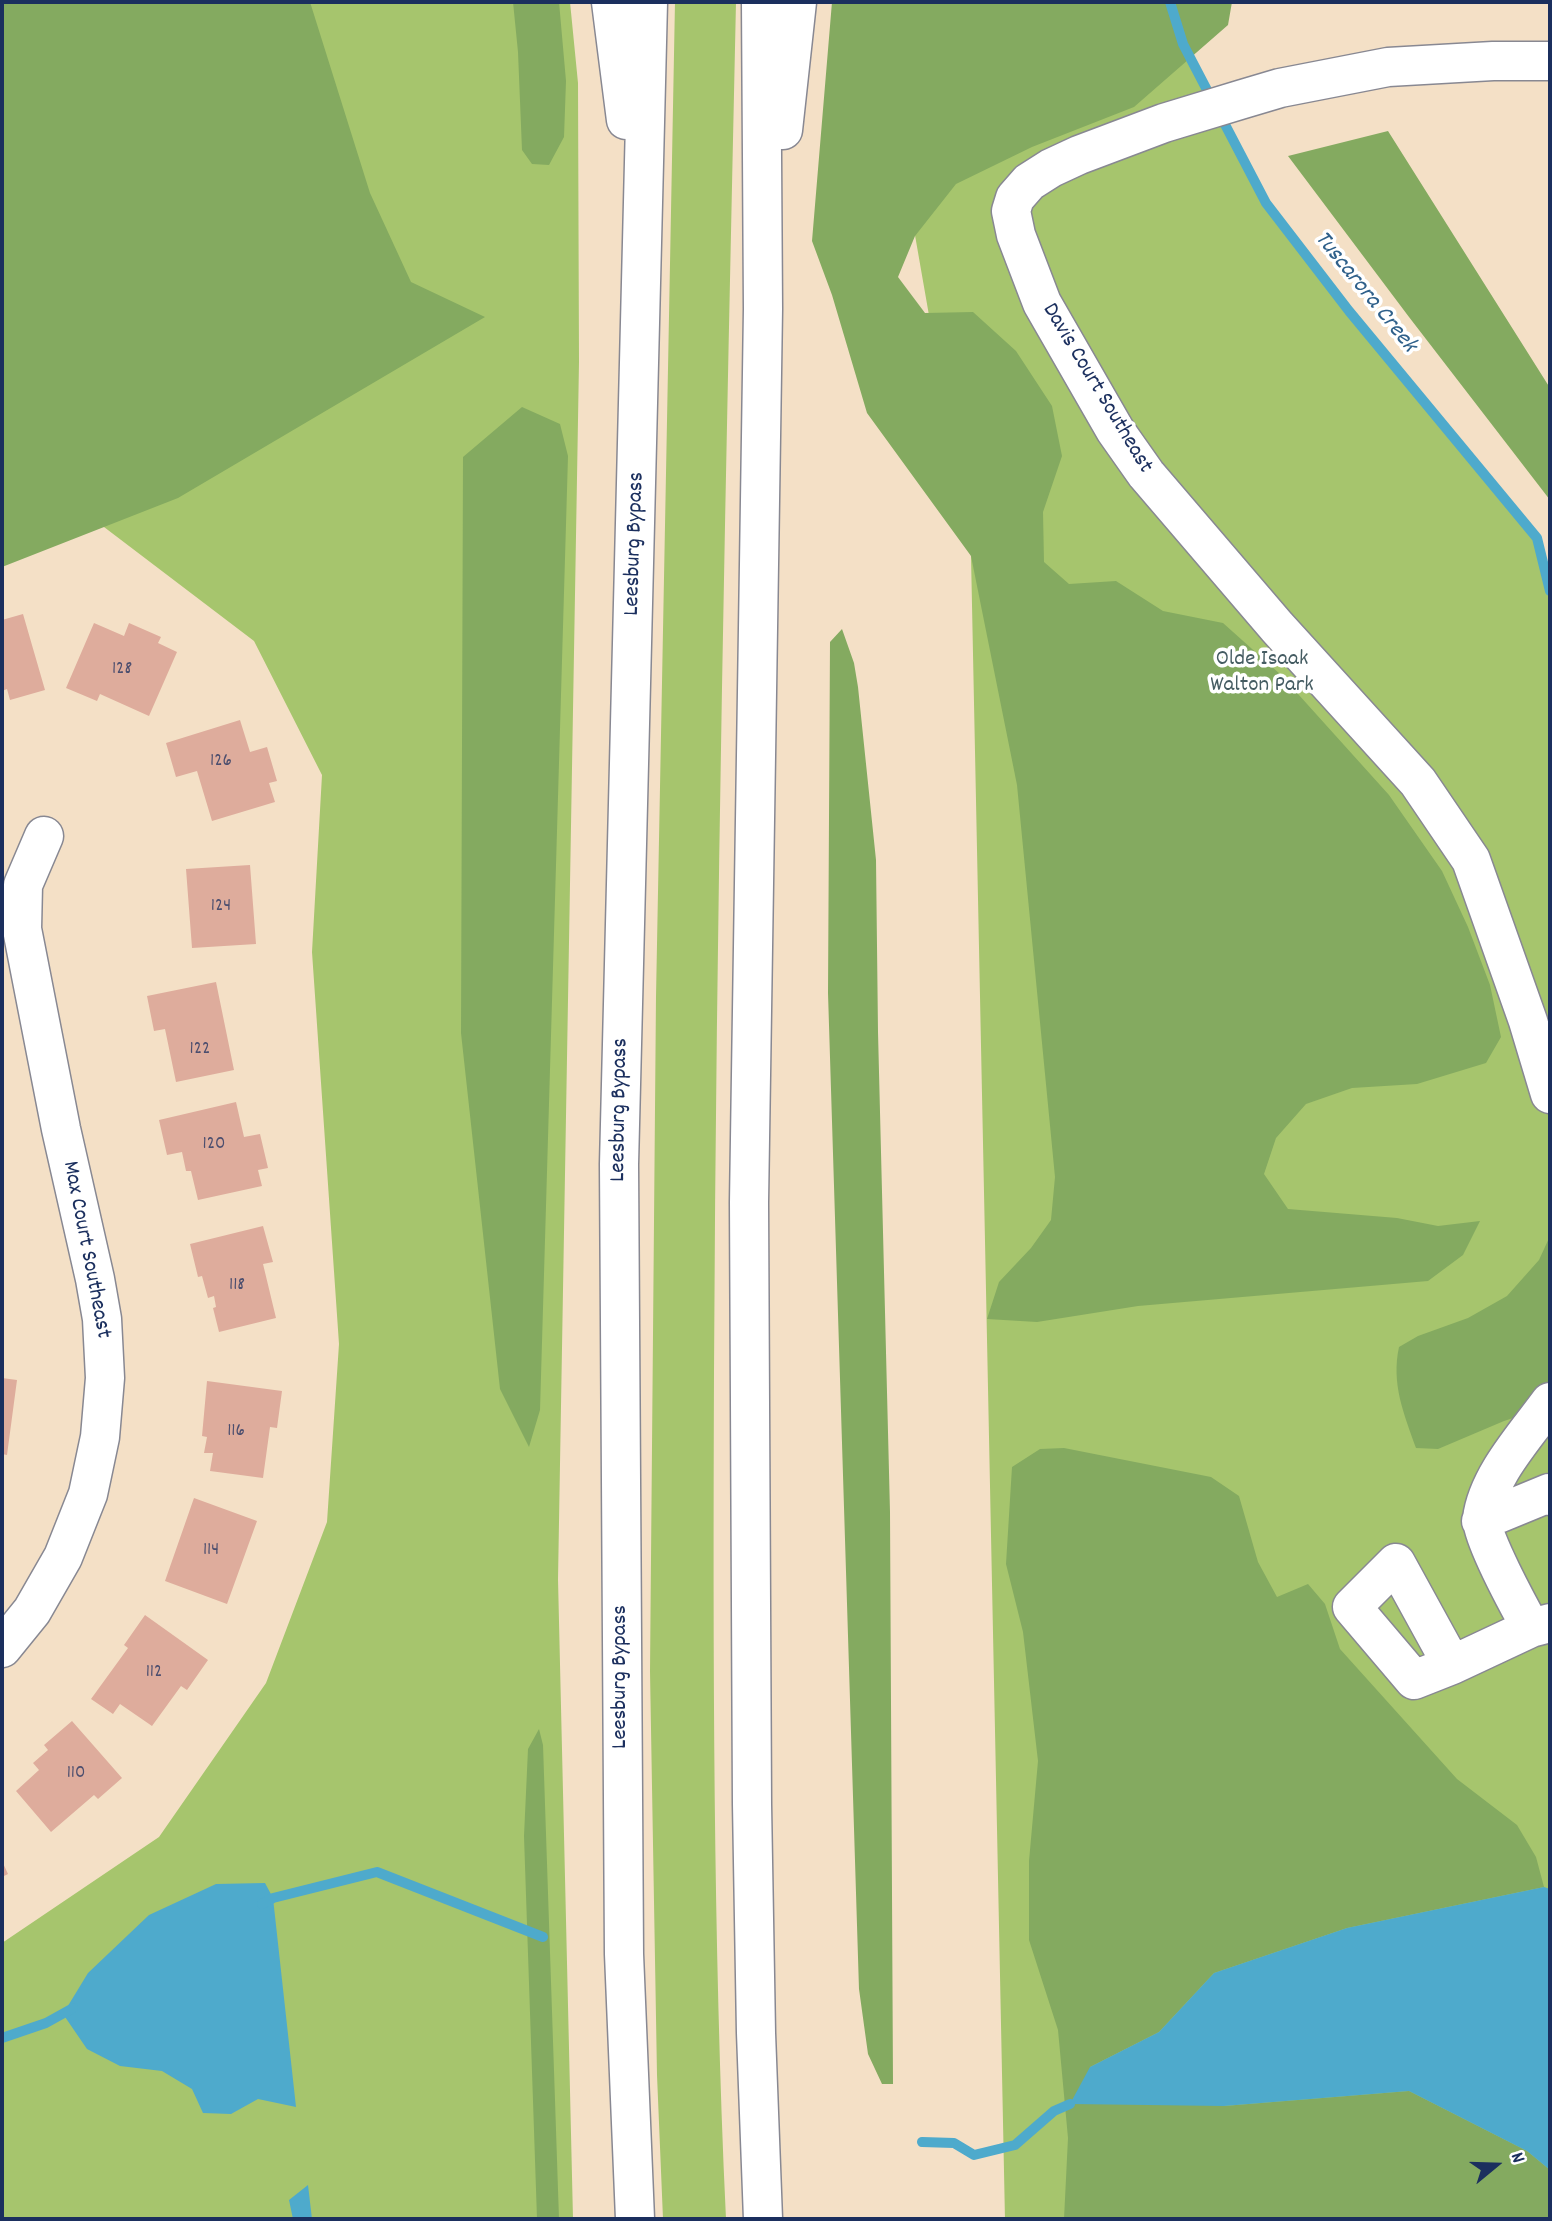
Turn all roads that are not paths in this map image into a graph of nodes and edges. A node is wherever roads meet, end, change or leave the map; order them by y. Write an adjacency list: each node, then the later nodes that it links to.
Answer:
1 (611, 2): 7 (main road)
2 (649, 2): 7 (main road, Leesburg Bypass)
3 (761, 2): 6 (main road)
4 (797, 2): 6 (main road)
5 (1550, 61): 9 (main road, Davis Court Southeast)
6 (763, 309): 18 (main road)
7 (642, 317): 17 (main road, Leesburg Bypass)
8 (44, 836): 15 (main road, Max Court Southeast)
9 (1539, 1023): 10 (main road, Davis Court Southeast)
10 (1550, 1094)
11 (1550, 1402): 13 (main road)
12 (1550, 1496): 13 (main road)
13 (1481, 1521): 14 (main road)
14 (1541, 1625): 16 (main road)
15 (2, 1648)
16 (1452, 1665)
17 (635, 2219)
18 (763, 2219)

